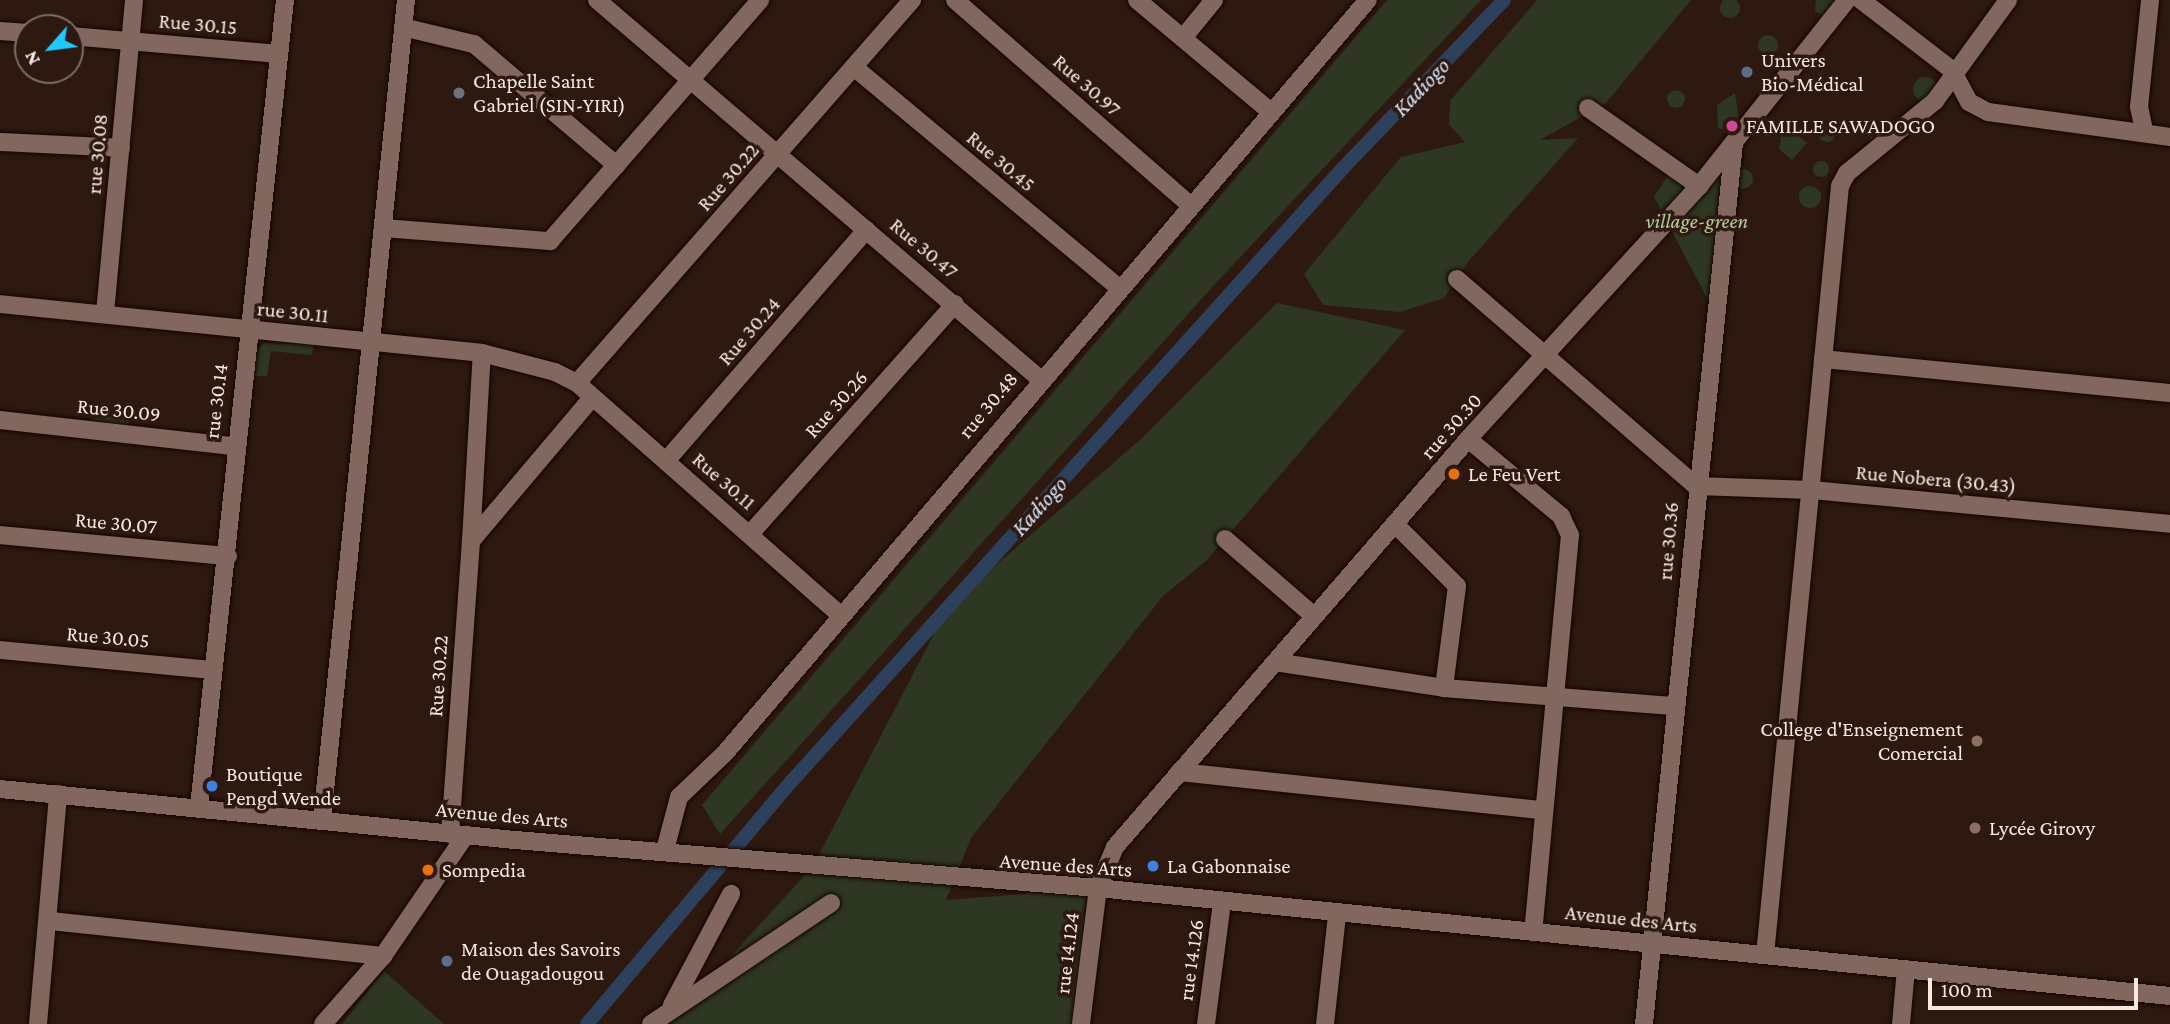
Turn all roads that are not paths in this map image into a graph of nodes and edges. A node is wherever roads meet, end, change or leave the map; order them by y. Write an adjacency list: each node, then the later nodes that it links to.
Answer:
1 (134, 0): 18 (street, rue 30.08)
2 (285, 0): 19 (street, rue 30.14)
3 (405, 0): 15 (street)
4 (597, 0): 22 (street, Rue 30.47)
5 (761, 0): 22 (street)
6 (912, 0): 20 (street, Rue 30.22)
7 (955, 0): 33 (street, Rue 30.97)
8 (1137, 0): 17 (street)
9 (1214, 0): 17 (street)
10 (1368, 0): 24 (street, rue 30.48)
11 (1847, 0): 28 (street, rue 30.30)
12 (1861, 0): 21 (street)
13 (2008, 0): 21 (street)
14 (2150, 0): 25 (street)
15 (403, 27): 31 (street); 34 (street)
16 (84, 37): 18 (street, Rue 30.15)
17 (1183, 38): 24 (street)
18 (131, 40): 19 (street, Rue 30.15); 29 (street, rue 30.08)
19 (279, 54): 41 (street, rue 30.14)
20 (855, 68): 30 (street, Rue 30.22); 37 (street, Rue 30.45)
21 (1952, 70): 25 (street); 45 (street)
22 (690, 79): 30 (street, Rue 30.47); 31 (street)
23 (1587, 107): 32 (street)
24 (1271, 112): 33 (street, rue 30.48)
25 (2144, 130): 26 (street)
26 (2170, 137)
27 (0, 142): 29 (street)
28 (1734, 142): 32 (street, rue 30.30); 54 (street, rue 30.36)
29 (121, 148): 40 (street, rue 30.08)
30 (777, 156): 35 (street, Rue 30.47); 47 (street, Rue 30.22)
31 (616, 165): 34 (street)
32 (1699, 186): 44 (street, rue 30.30)
33 (1189, 204): 37 (street, rue 30.48)
34 (383, 228): 42 (street)
35 (866, 230): 39 (street, Rue 30.47); 53 (street, Rue 30.24)
36 (1457, 279): 44 (street)
37 (1119, 288): 46 (street, rue 30.48)
38 (0, 304): 40 (street, rue 30.11)
39 (955, 304): 46 (street, Rue 30.47); 58 (street, Rue 30.26)
40 (105, 313): 41 (street, rue 30.11)
41 (248, 331): 42 (street, rue 30.11); 52 (street, rue 30.14)
42 (368, 342): 43 (street, rue 30.11); 76 (street)
43 (482, 353): 47 (street, rue 30.11); 61 (street, Rue 30.22)
44 (1548, 356): 51 (street, rue 30.30); 54 (street)
45 (1823, 359): 48 (street); 55 (street)
46 (1040, 379): 63 (street, rue 30.48)
47 (577, 383): 49 (street, Rue 30.11)
48 (2170, 393)
49 (592, 398): 53 (street, Rue 30.11); 61 (street)
50 (0, 420): 52 (street, Rue 30.09)
51 (1468, 439): 57 (street, rue 30.30); 69 (street)
52 (233, 446): 62 (street, rue 30.14)
53 (666, 461): 58 (street, Rue 30.11)
54 (1696, 486): 55 (street, Rue Nobera (30.43)); 70 (street, rue 30.36)
55 (1812, 490): 56 (street, Rue Nobera (30.43)); 87 (street)
56 (2170, 524)
57 (1396, 525): 64 (street, rue 30.30); 68 (street)
58 (750, 534): 63 (street, Rue 30.11)
59 (0, 535): 62 (street, Rue 30.07)
60 (1225, 539): 64 (street)
61 (471, 541): 77 (street, Rue 30.22)
62 (228, 556): 67 (street, rue 30.14)
63 (840, 615): 78 (street, rue 30.48)
64 (1314, 616): 66 (street, rue 30.30)
65 (0, 650): 67 (street, Rue 30.05)
66 (1275, 662): 68 (street); 71 (street, rue 30.30)
67 (211, 670): 74 (street, rue 30.14)
68 (1444, 688): 69 (street)
69 (1556, 695): 70 (street); 75 (street)
70 (1675, 706): 86 (street, rue 30.36)
71 (1178, 772): 75 (street); 79 (street, rue 30.30)
72 (0, 789): 73 (street, Avenue des Arts)
73 (58, 794): 74 (street, Avenue des Arts); 84 (street)
74 (199, 807): 76 (street, Avenue des Arts)
75 (1544, 810): 85 (street)
76 (322, 820): 77 (street, Avenue des Arts)
77 (458, 834): 78 (street, Avenue des Arts); 88 (street)
78 (665, 850): 79 (street, Avenue des Arts)
79 (1098, 888): 82 (street, Avenue des Arts); 95 (street, rue 14.124)
80 (732, 894): 91 (street)
81 (831, 903): 91 (street)
82 (1222, 903): 83 (street, Avenue des Arts); 96 (street, rue 14.126)
83 (1337, 915): 85 (street, Avenue des Arts); 97 (street)
84 (50, 921): 88 (street); 92 (street)
85 (1533, 932): 86 (street, Avenue des Arts)
86 (1653, 945): 87 (street, Avenue des Arts); 98 (street, rue 30.36)
87 (1765, 955): 89 (street, Avenue des Arts)
88 (383, 956): 93 (street)
89 (1906, 969): 90 (street, Avenue des Arts); 99 (street)
90 (2169, 990)
91 (670, 1009): 94 (street)
92 (38, 1024)
93 (323, 1024)
94 (651, 1024)
95 (1081, 1024)
96 (1206, 1024)
97 (1325, 1024)
98 (1644, 1024)
99 (1901, 1024)

